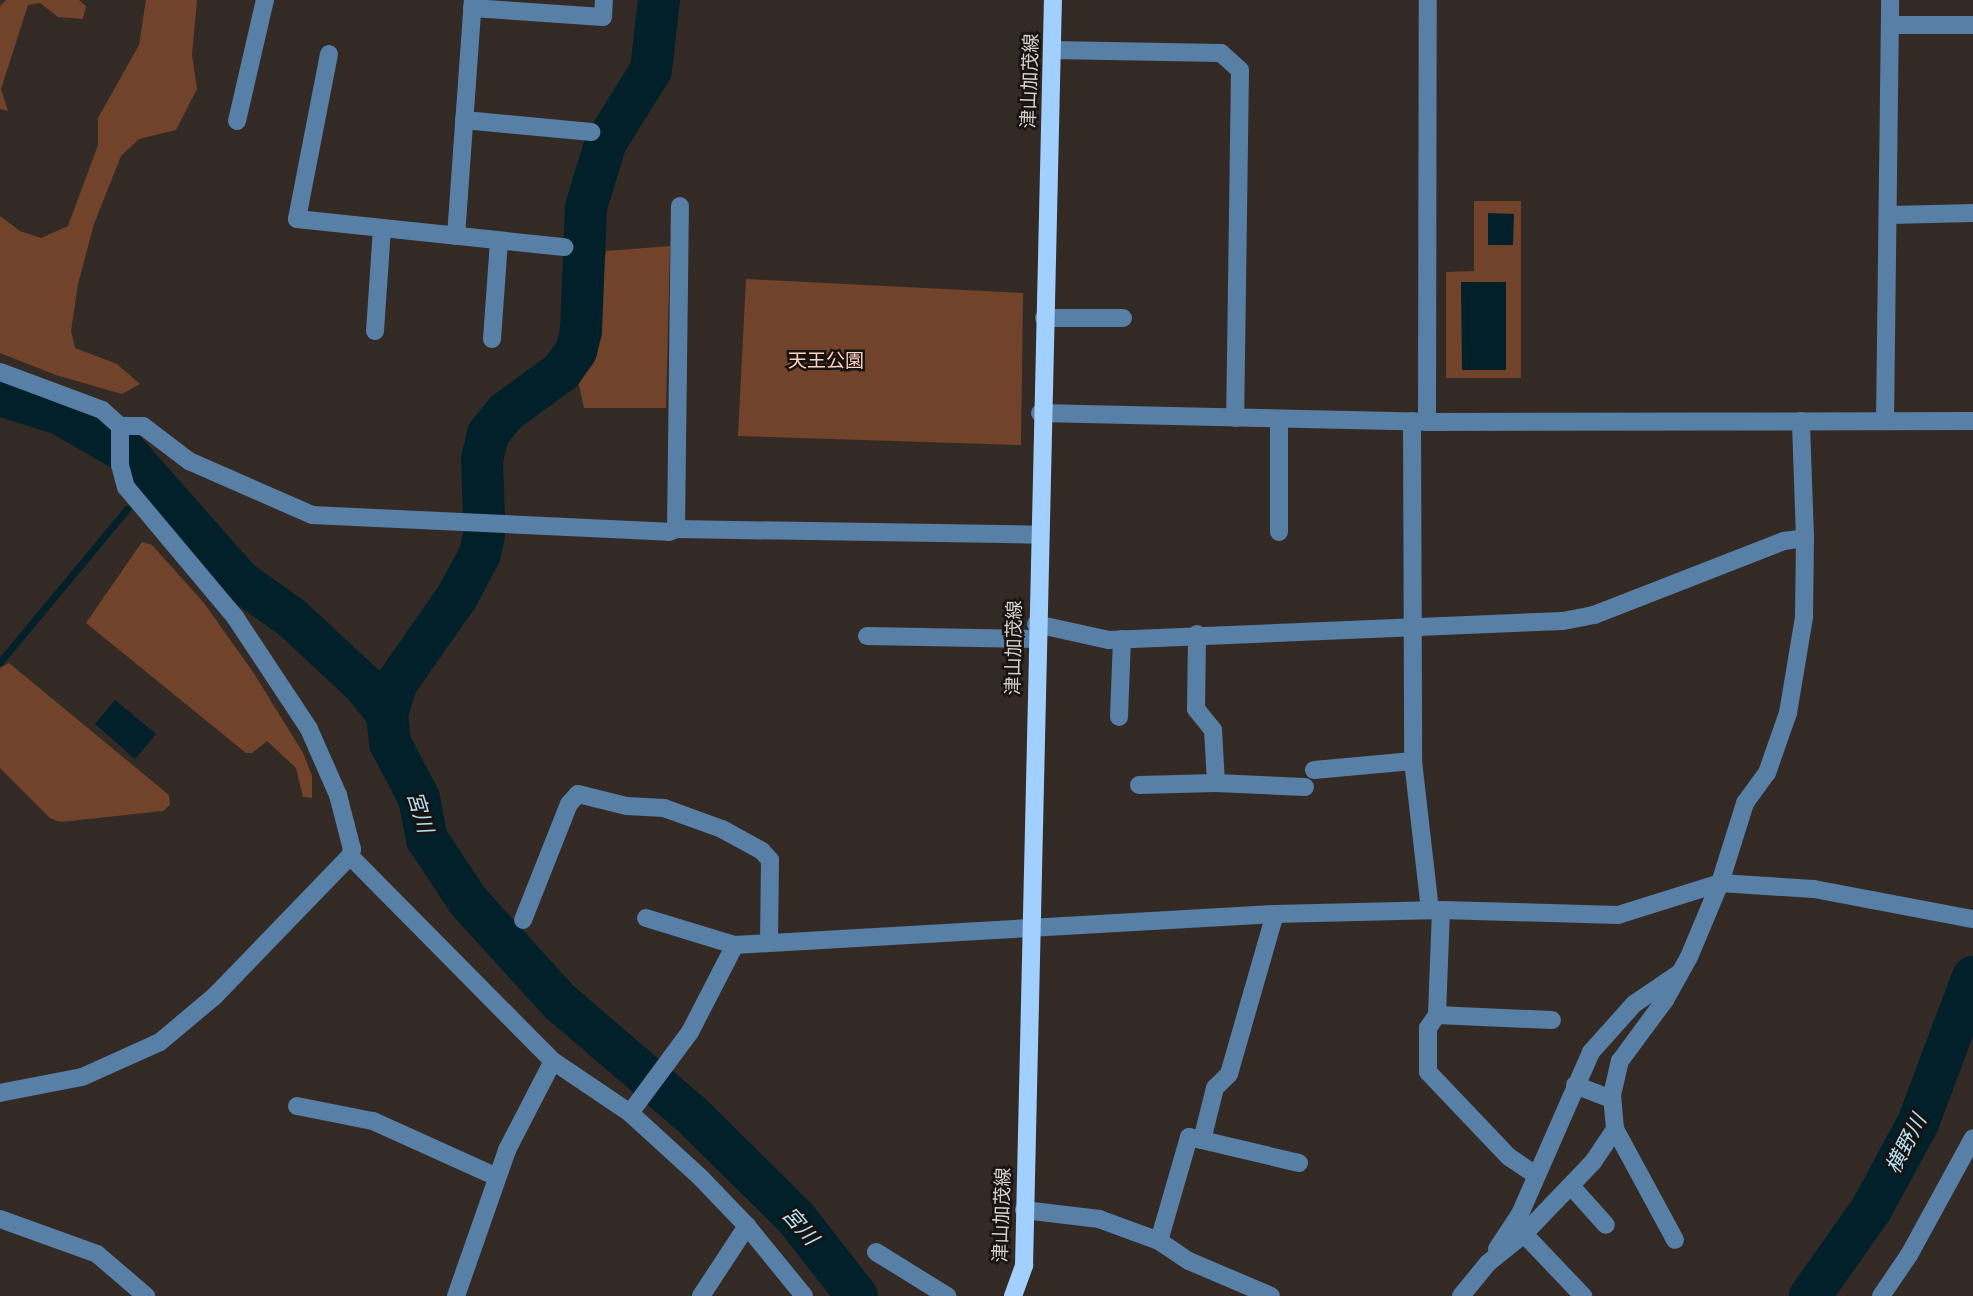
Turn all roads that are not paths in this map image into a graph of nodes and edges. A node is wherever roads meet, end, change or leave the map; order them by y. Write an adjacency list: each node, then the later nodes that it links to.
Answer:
1 (265, 0): 12 (street)
2 (604, 0): 6 (street)
3 (1053, 0): 9 (main road, 津山加茂線)
4 (1428, 0): 32 (street)
5 (1890, 0): 7 (street)
6 (473, 4): 11 (street)
7 (1890, 24): 8 (street); 16 (street)
8 (1973, 24)
9 (1052, 50): 21 (main road, 津山加茂線); 27 (street)
10 (329, 54): 17 (street)
11 (464, 120): 13 (street); 18 (street)
12 (237, 121)
13 (591, 132)
14 (680, 206): 34 (street)
15 (1973, 213): 16 (street)
16 (1890, 215): 30 (street)
17 (382, 228): 18 (street); 23 (street)
18 (456, 236): 19 (street)
19 (499, 241): 20 (street); 24 (street)
20 (565, 247)
21 (1044, 318): 22 (street); 26 (main road, 津山加茂線)
22 (1123, 318)
23 (375, 331)
24 (492, 339)
25 (0, 372): 33 (street)
26 (1040, 413): 27 (street); 36 (main road, 津山加茂線)
27 (1235, 418): 28 (street)
28 (1279, 419): 32 (street); 35 (street)
29 (1801, 421): 30 (street); 32 (street); 37 (street)
30 (1885, 421): 31 (street)
31 (1973, 421)
32 (1420, 422): 38 (street)
33 (121, 430): 34 (street); 49 (street)
34 (676, 529): 36 (street)
35 (1279, 532)
36 (1038, 536): 39 (main road, 津山加茂線)
37 (1805, 538): 38 (street); 50 (street)
38 (1412, 624): 40 (street); 44 (street)
39 (1035, 631): 41 (street); 42 (street); 56 (main road, 津山加茂線)
40 (1197, 634): 42 (street); 46 (street)
41 (867, 636)
42 (1122, 639): 43 (street)
43 (1119, 717)
44 (1413, 761): 45 (street); 51 (street)
45 (1314, 770)
46 (1216, 783): 47 (street); 48 (street)
47 (1139, 785)
48 (1306, 787)
49 (350, 856): 62 (street); 64 (street)
50 (1720, 883): 51 (street); 54 (street); 59 (street)
51 (1435, 910): 52 (street); 60 (street)
52 (1275, 914): 56 (street); 70 (street)
53 (646, 918): 58 (street)
54 (1973, 919)
55 (523, 920): 57 (street)
56 (1030, 930): 57 (street); 75 (main road, 津山加茂線)
57 (769, 942): 58 (street)
58 (735, 945): 67 (street)
59 (1680, 973): 63 (street); 65 (street)
60 (1437, 1016): 61 (street); 72 (street)
61 (1552, 1020)
62 (553, 1061): 67 (street); 73 (street)
63 (1576, 1085): 65 (street); 72 (street)
64 (0, 1093)
65 (1612, 1099): 68 (street)
66 (297, 1106): 73 (street)
67 (630, 1113): 78 (street)
68 (1615, 1129): 74 (street); 80 (street)
69 (1973, 1138): 93 (street)
70 (1202, 1140): 71 (street); 81 (street)
71 (1299, 1163)
72 (1536, 1175): 83 (street)
73 (498, 1177): 85 (street)
74 (1571, 1186): 77 (street); 79 (street)
75 (1024, 1210): 81 (street); 89 (main road, 津山加茂線)
76 (0, 1219): 84 (street)
77 (1606, 1225)
78 (747, 1226): 86 (street); 87 (street)
79 (1524, 1234): 83 (street); 92 (street)
80 (1675, 1240)
81 (1159, 1241): 90 (street)
82 (876, 1252): 88 (street)
83 (1488, 1263): 91 (street)
84 (146, 1296)
85 (456, 1296)
86 (701, 1296)
87 (804, 1296)
88 (947, 1296)
89 (1013, 1296)
90 (1271, 1296)
91 (1461, 1296)
92 (1583, 1296)
93 (1881, 1296)

